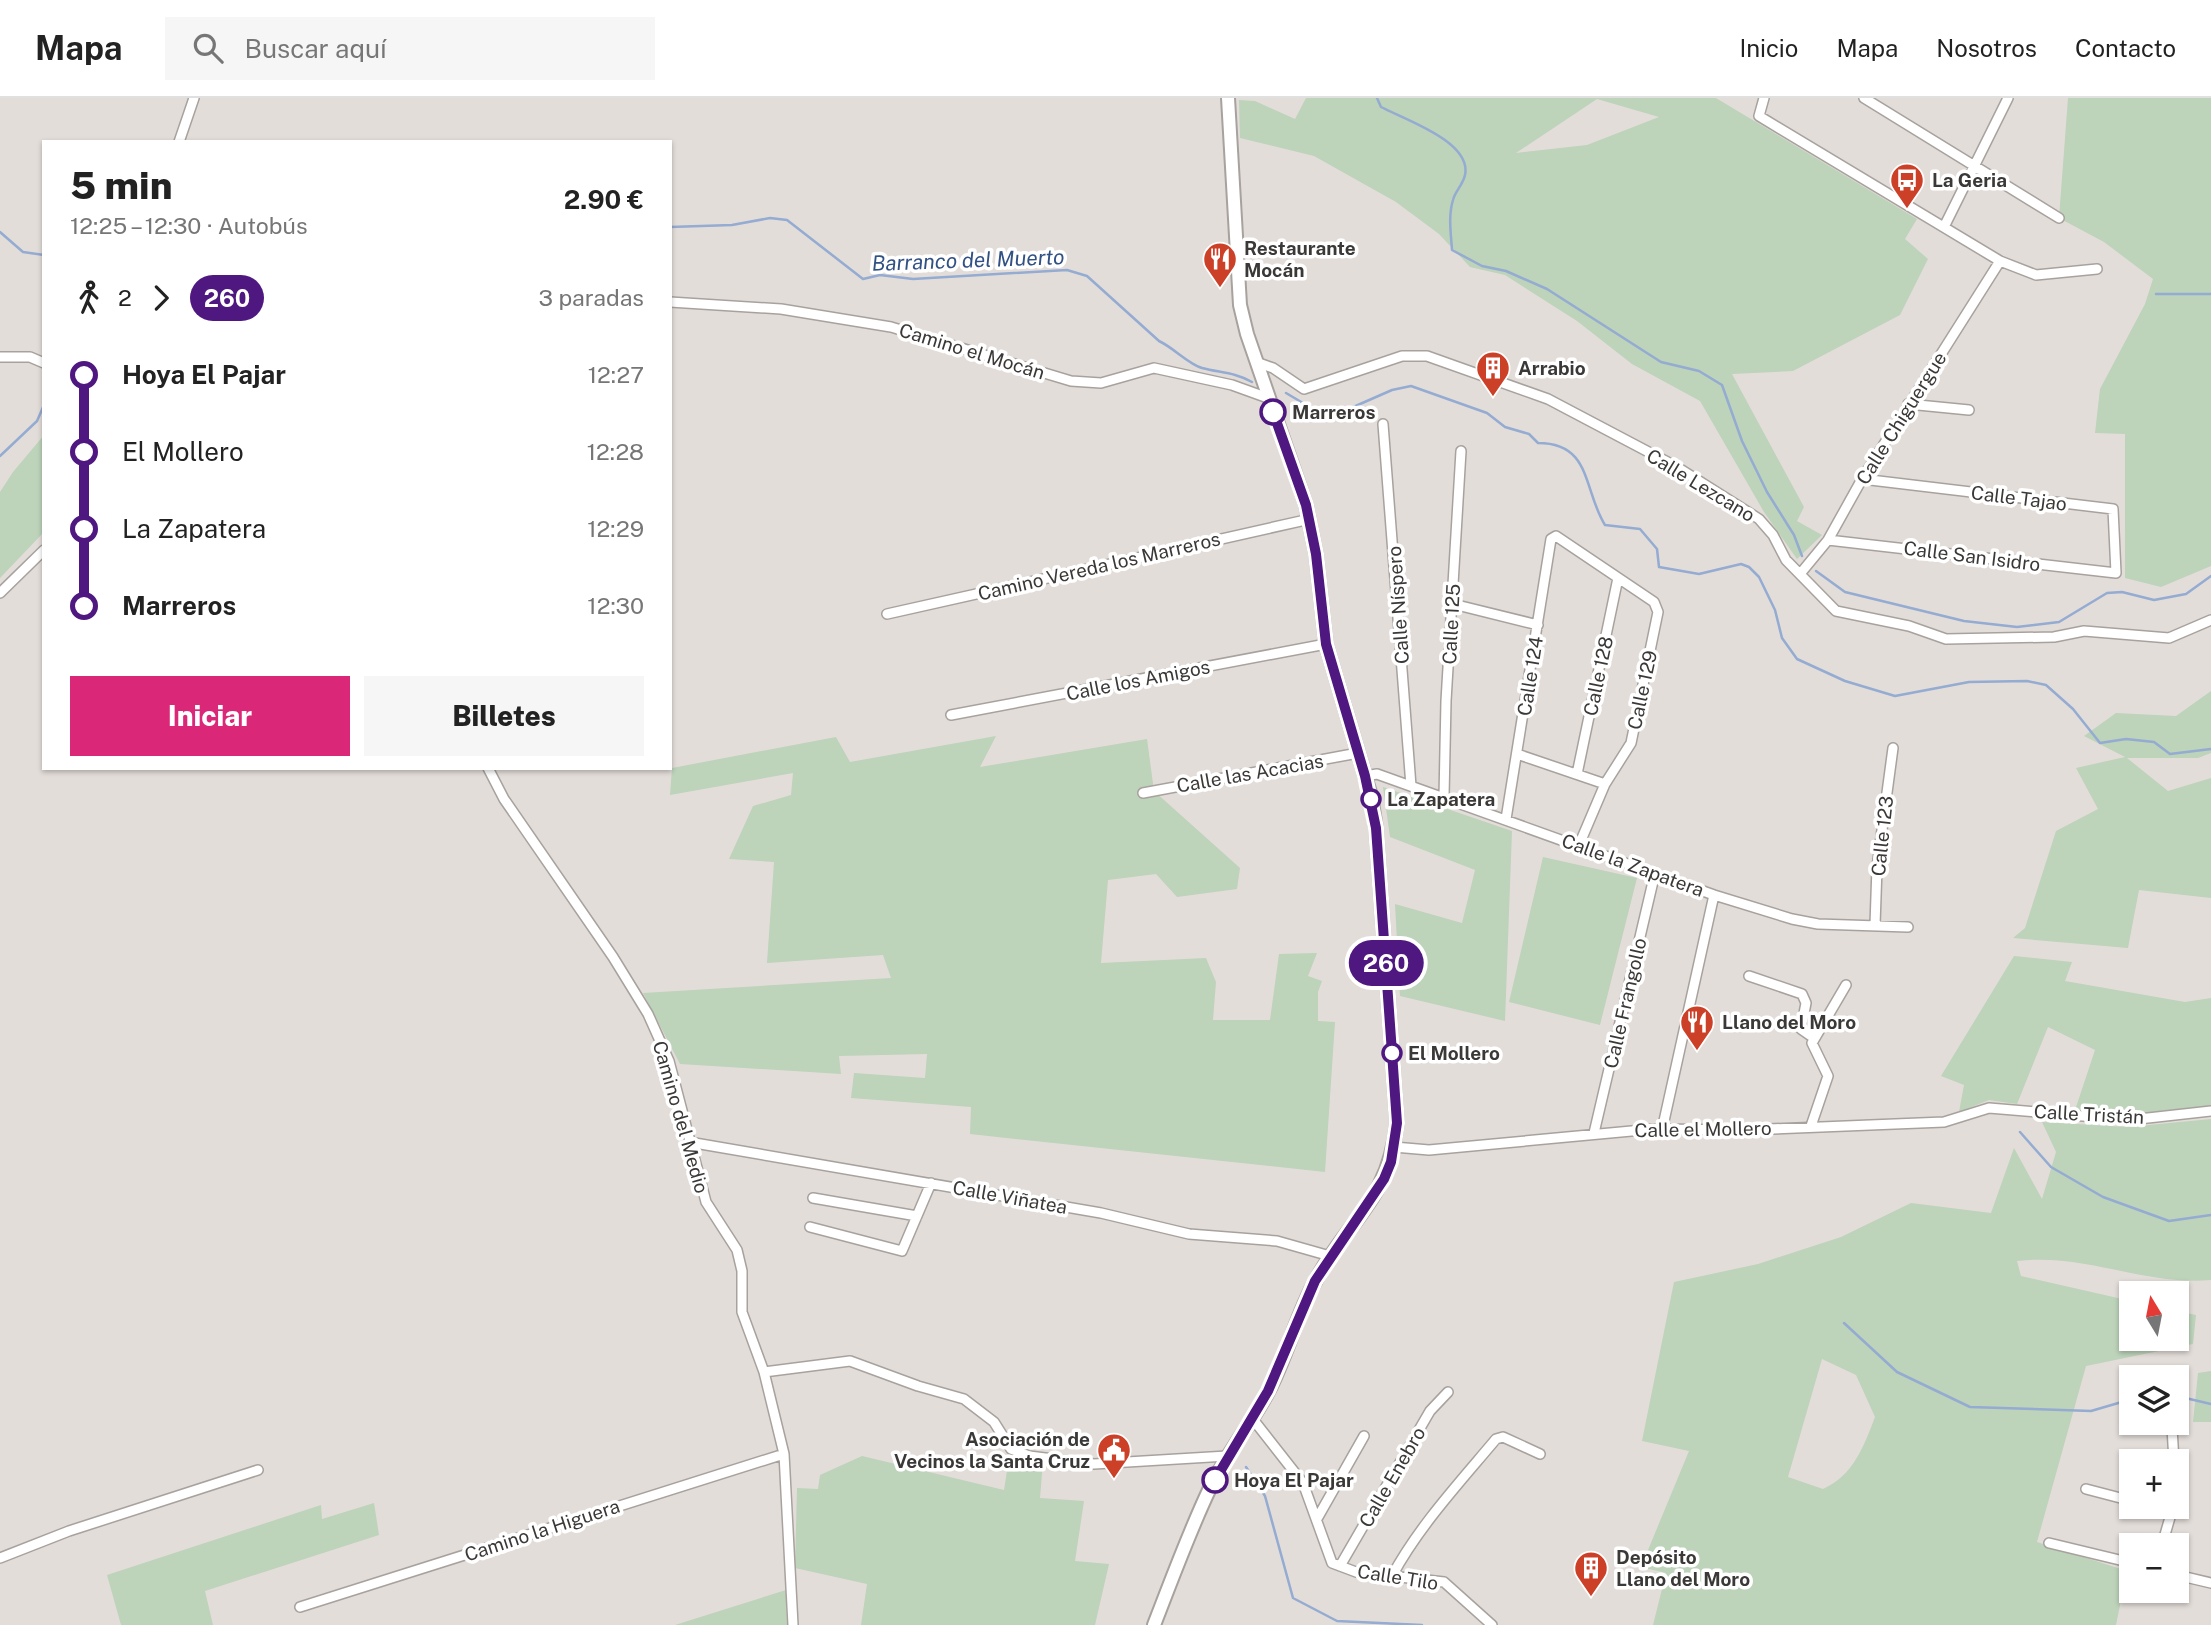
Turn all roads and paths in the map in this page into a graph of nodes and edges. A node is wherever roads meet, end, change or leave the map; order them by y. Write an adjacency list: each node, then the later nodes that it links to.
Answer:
1 (194, 98): 6 (street)
2 (1228, 98): 15 (main road)
3 (1765, 98): 9 (street)
4 (1864, 98): 7 (street)
5 (2005, 99): 7 (street)
6 (181, 140)
7 (1974, 166): 8 (street); 9 (street)
8 (2059, 218)
9 (1944, 227): 10 (street)
10 (2000, 261): 11 (street); 17 (street, Calle Chiguergue)
11 (2097, 269)
12 (672, 302): 16 (street, Camino el Mocán)
13 (0, 358): 14 (street)
14 (42, 362)
15 (1256, 362): 16 (main road); 26 (street, Calle Lezcano)
16 (1268, 398): 22 (main road)
17 (1908, 404): 18 (street); 21 (street, Calle Chiguergue)
18 (1969, 410)
19 (1383, 424): 42 (street, Calle Níspero)
20 (1461, 451): 29 (street, Calle 125)
21 (1862, 479): 23 (street, Calle Chiguergue); 25 (street, Calle Tajao)
22 (1310, 519): 30 (street, Camino Vereda los Marreros); 33 (main road)
23 (1828, 540): 25 (street, Calle San Isidro); 26 (street, Calle Chiguergue)
24 (42, 552): 28 (street)
25 (2116, 573)
26 (1800, 574): 31 (street, Calle Lezcano)
27 (1618, 579): 32 (street, Calle 124); 39 (street, Calle 128); 41 (street, Calle 129)
28 (0, 593)
29 (1453, 604): 32 (street); 44 (street, Calle 125)
30 (887, 614)
31 (2211, 620)
32 (1538, 625): 37 (street, Calle 124)
33 (1326, 644): 34 (street, Calle los Amigos); 36 (main road)
34 (951, 715)
35 (1893, 748): 49 (street, Calle 123)
36 (1358, 753): 40 (main road); 43 (street, Calle las Acacias)
37 (1517, 754): 39 (street); 45 (street, Calle 124)
38 (489, 770): 59 (street, Camino del Medio)
39 (1577, 774): 41 (street)
40 (1365, 776): 42 (street, Calle la Zapatera); 60 (main road)
41 (1605, 784): 46 (street, Calle 129)
42 (1411, 786): 44 (street, Calle la Zapatera)
43 (1143, 793)
44 (1444, 797): 45 (street, Calle la Zapatera)
45 (1507, 819): 46 (street, Calle la Zapatera)
46 (1579, 845): 47 (street, Calle la Zapatera)
47 (1655, 873): 48 (street, Calle la Zapatera); 58 (street, Calle Frangollo)
48 (1714, 895): 49 (street, Calle la Zapatera); 57 (street)
49 (1875, 925): 50 (street, Calle la Zapatera)
50 (1908, 927)
51 (1749, 976): 53 (street)
52 (1846, 985): 53 (street)
53 (1814, 1038): 56 (street)
54 (2010, 1109): 55 (street, Calle Tristán); 56 (street, Calle el Mollero)
55 (2211, 1111)
56 (1811, 1126): 57 (street, Calle el Mollero)
57 (1662, 1129): 58 (street, Calle el Mollero)
58 (1594, 1133): 60 (street, Calle el Mollero)
59 (689, 1142): 61 (street, Calle Viñatea); 66 (street, Camino del Medio)
60 (1394, 1147): 65 (main road)
61 (931, 1183): 63 (street); 65 (street, Calle Viñatea)
62 (813, 1198): 63 (street)
63 (918, 1216): 64 (street)
64 (810, 1227)
65 (1330, 1256): 68 (main road)
66 (764, 1372): 70 (street, Camino del Medio); 72 (street)
67 (1448, 1392): 80 (street, Calle Enebro)
68 (1252, 1418): 72 (main road); 76 (street, Calle Tilo)
69 (1364, 1436): 76 (street)
70 (784, 1454): 84 (street, Camino la Higuera); 85 (street, Camino del Medio)
71 (1540, 1454): 81 (street)
72 (1227, 1456): 86 (main road)
73 (258, 1470): 78 (street)
74 (2086, 1489): 75 (street)
75 (2119, 1498)
76 (1318, 1517): 80 (street, Calle Tilo)
77 (2049, 1543): 79 (street)
78 (0, 1558)
79 (2119, 1560)
80 (1340, 1566): 81 (street, Calle Tilo)
81 (1392, 1576): 87 (street, Calle Tilo)
82 (2189, 1577): 83 (street)
83 (2211, 1583)
84 (300, 1607)
85 (793, 1625)
86 (1154, 1625)
87 (1492, 1625)

